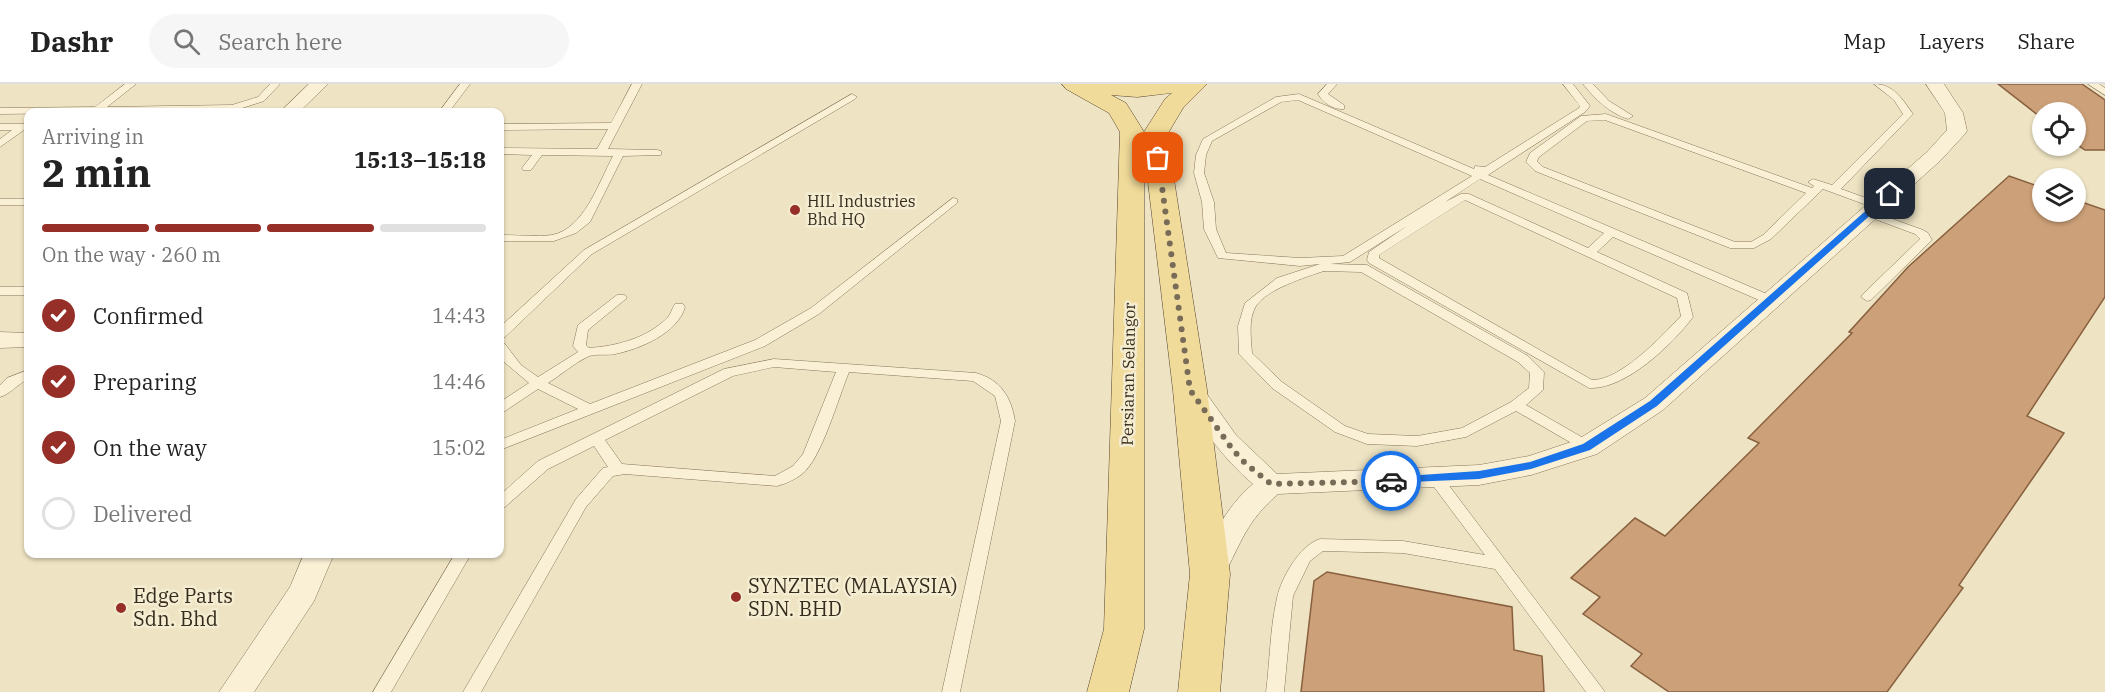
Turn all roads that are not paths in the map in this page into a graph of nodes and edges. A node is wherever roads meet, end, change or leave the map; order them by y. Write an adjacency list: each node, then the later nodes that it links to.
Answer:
1 (131, 84): 17 (lane)
2 (275, 84): 18 (lane)
3 (320, 84): 19 (street)
4 (465, 84): 20 (lane)
5 (637, 84): 23 (lane)
6 (1076, 84): 7 (main road); 79 (main road, Persiaran Selangor)
7 (1184, 84)
8 (1195, 84): 59 (main road)
9 (1332, 84): 35 (lane)
10 (1568, 84): 35 (lane)
11 (1588, 84): 36 (lane)
12 (1879, 84): 37 (lane)
13 (1935, 84): 41 (street)
14 (2093, 84): 15 (lane)
15 (2105, 92)
16 (852, 97): 51 (lane)
17 (98, 108)
18 (232, 108)
19 (293, 108)
20 (447, 108)
21 (0, 111): 22 (lane)
22 (24, 111)
23 (615, 126): 26 (lane); 31 (lane)
24 (0, 127): 25 (lane)
25 (24, 127)
26 (504, 127)
27 (24, 128): 28 (lane)
28 (0, 144)
29 (504, 151): 30 (lane)
30 (539, 152): 31 (lane); 34 (lane)
31 (601, 152): 32 (lane)
32 (620, 152): 33 (lane); 43 (lane)
33 (657, 153)
34 (527, 168)
35 (1483, 173): 35 (lane); 42 (lane)
36 (1817, 188): 36 (lane); 37 (lane)
37 (1834, 190): 41 (lane)
38 (953, 201): 63 (lane)
39 (0, 202): 40 (lane)
40 (24, 202)
41 (1872, 209): 47 (lane); 49 (street)
42 (1611, 232): 44 (lane); 49 (lane)
43 (504, 238)
44 (1589, 253): 44 (lane)
45 (0, 291): 46 (lane)
46 (24, 291)
47 (1867, 297)
48 (621, 298): 54 (lane)
49 (1770, 300): 66 (street)
50 (679, 307): 54 (lane)
51 (504, 330)
52 (0, 339): 53 (street)
53 (24, 340)
54 (586, 352): 58 (lane)
55 (504, 363): 58 (lane)
56 (844, 368): 64 (lane); 67 (lane); 78 (lane)
57 (24, 376): 60 (lane)
58 (537, 382): 61 (lane); 63 (lane)
59 (1190, 390): 69 (street); 74 (main road)
60 (0, 393)
61 (504, 405)
62 (1516, 405): 62 (lane); 66 (lane)
63 (590, 410): 65 (lane)
64 (596, 438): 67 (lane); 70 (lane)
65 (504, 443)
66 (1587, 447): 68 (street)
67 (616, 469): 77 (lane)
68 (1436, 479): 69 (street); 73 (lane)
69 (1271, 484): 74 (street)
70 (504, 499)
71 (317, 558): 75 (street)
72 (461, 558): 76 (lane)
73 (1499, 564): 81 (lane); 82 (lane)
74 (1210, 574): 80 (main road)
75 (236, 692)
76 (382, 692)
77 (472, 692)
78 (951, 692)
79 (1108, 692)
80 (1199, 692)
81 (1275, 692)
82 (1596, 692)

